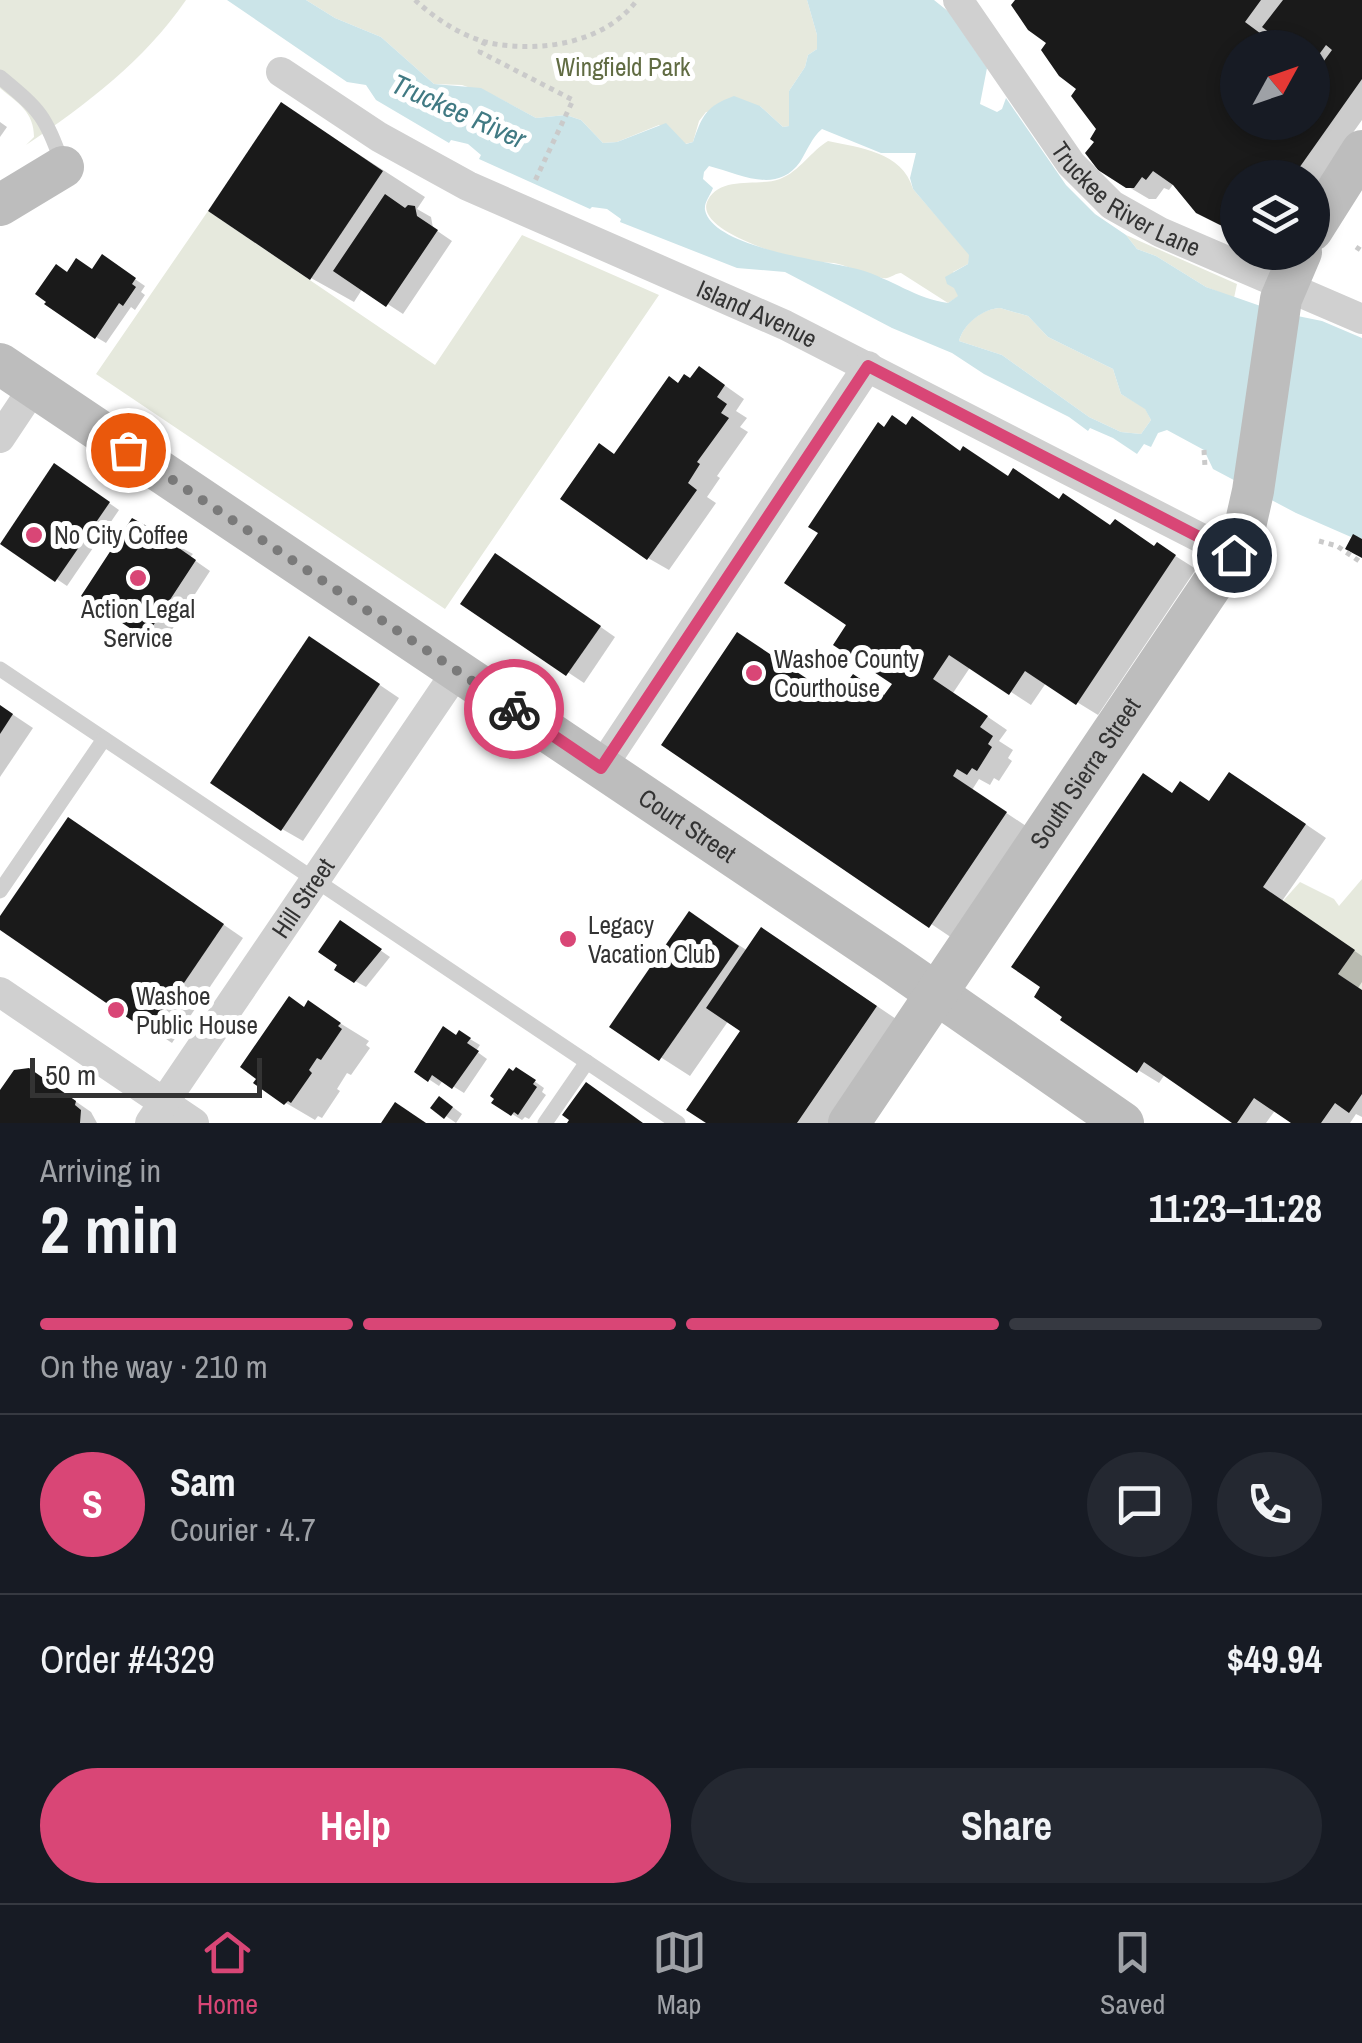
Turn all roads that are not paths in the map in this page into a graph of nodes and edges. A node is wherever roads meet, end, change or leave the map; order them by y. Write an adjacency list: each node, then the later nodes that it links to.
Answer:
1 (958, 0): 8 (street, Truckee River Lane)
2 (281, 72): 10 (street, Island Avenue)
3 (0, 77): 5 (lane)
4 (1362, 151): 6 (street)
5 (64, 167): 7 (street)
6 (1330, 202)
7 (0, 205)
8 (1289, 278): 9 (street, Truckee River Lane); 13 (street, South Sierra Street)
9 (1362, 319)
10 (868, 366): 13 (street, Island Avenue); 17 (street)
11 (17, 376): 12 (street); 15 (street, Court Street)
12 (0, 438)
13 (1234, 555): 21 (street, South Sierra Street)
14 (0, 669): 16 (lane)
15 (457, 671): 17 (street, Court Street); 18 (street, Hill Street)
16 (104, 738): 18 (lane); 19 (lane)
17 (601, 768): 21 (street, Court Street)
18 (315, 880): 22 (lane); 23 (street, Hill Street)
19 (0, 891)
20 (0, 992): 23 (street)
21 (936, 993): 27 (street, South Sierra Street); 28 (street, Court Street)
22 (587, 1062): 25 (lane); 26 (lane)
23 (157, 1112): 24 (street)
24 (194, 1123)
25 (544, 1123)
26 (678, 1123)
27 (850, 1123)
28 (1123, 1123)

